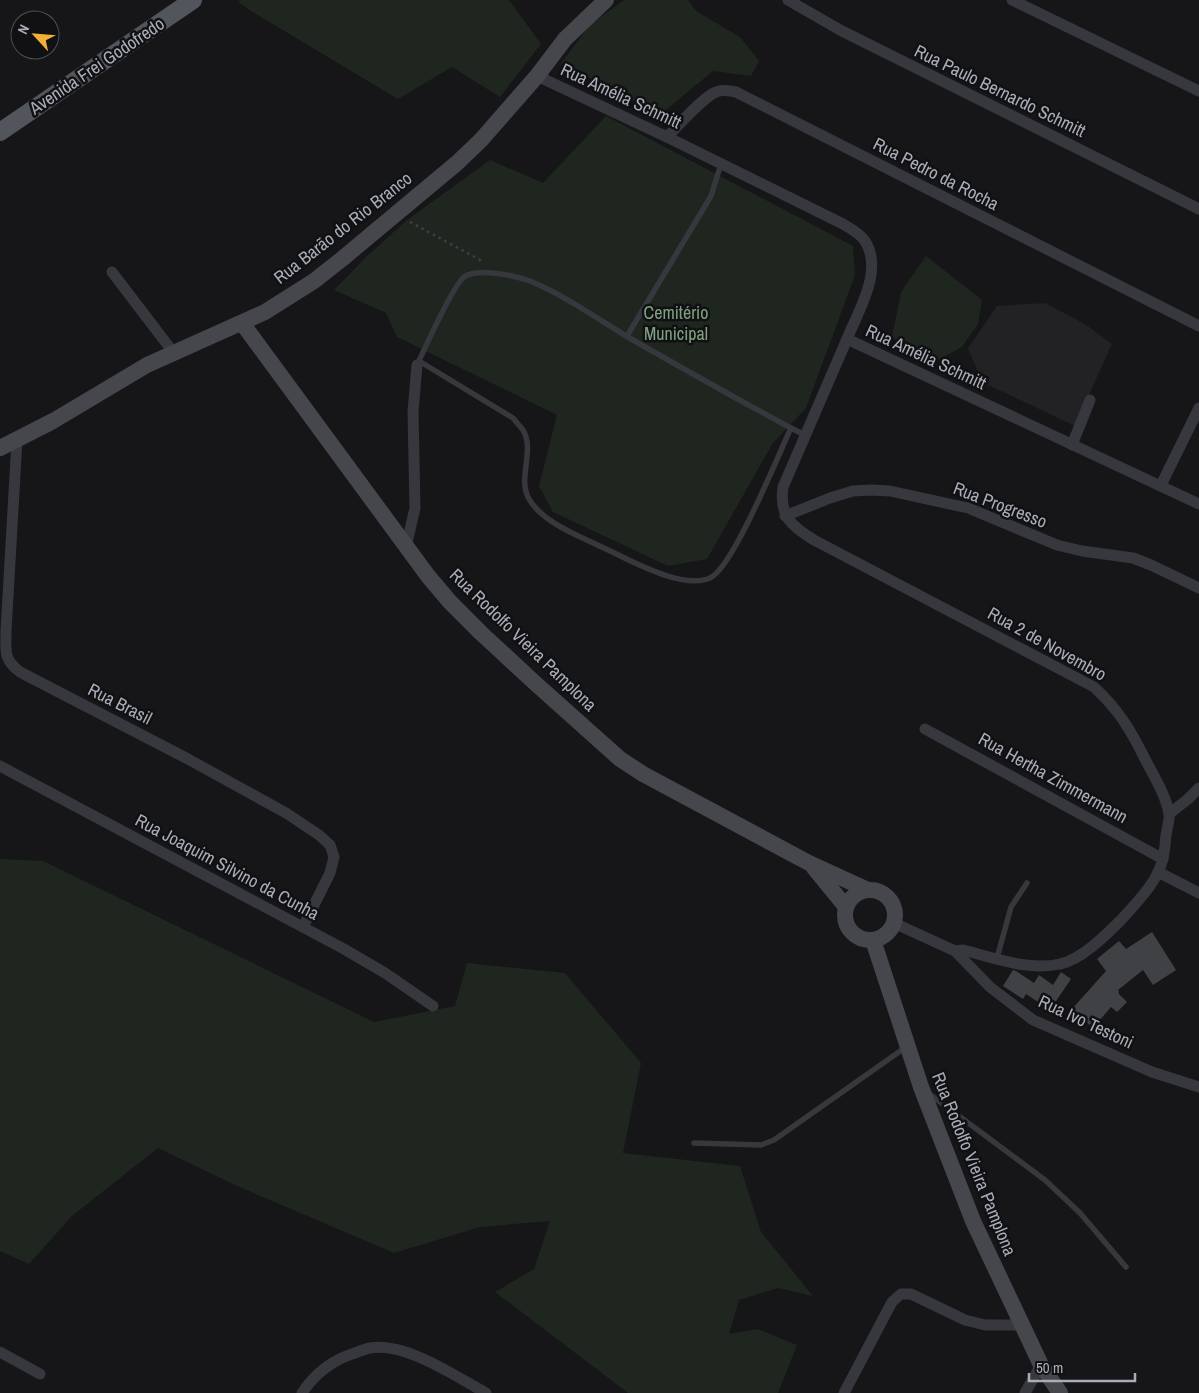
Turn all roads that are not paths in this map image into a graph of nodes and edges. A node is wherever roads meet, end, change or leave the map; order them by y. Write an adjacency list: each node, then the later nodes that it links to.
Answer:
1 (193, 0): 7 (main road, Avenida Frei Godofredo)
2 (606, 0): 5 (street, Rua Barão do Rio Branco)
3 (788, 0): 10 (street, Rua Paulo Bernardo Schmitt)
4 (1012, 0): 6 (street)
5 (537, 76): 8 (street, Rua Amélia Schmitt); 12 (street, Rua Barão do Rio Branco)
6 (1199, 91)
7 (0, 132)
8 (667, 137): 9 (street, Rua Amélia Schmitt); 13 (street, Rua Pedro da Rocha)
9 (721, 164): 14 (lane); 15 (street, Rua Amélia Schmitt)
10 (1199, 209)
11 (112, 272): 16 (street)
12 (242, 323): 16 (street, Rua Barão do Rio Branco); 28 (street, Rua Rodolfo Vieira Pamplona)
13 (1199, 326)
14 (627, 336): 17 (lane); 20 (lane)
15 (847, 339): 21 (street); 23 (street, Rua Amélia Schmitt)
16 (174, 352): 22 (street, Rua Barão do Rio Branco)
17 (418, 363): 20 (lane); 28 (street)
18 (1090, 400): 23 (street)
19 (1199, 408): 25 (street)
20 (791, 428): 21 (lane)
21 (805, 435): 27 (street)
22 (17, 440): 24 (street, Rua Barão do Rio Branco); 42 (street, Rua Brasil)
23 (1072, 445): 25 (street, Rua Amélia Schmitt)
24 (0, 448)
25 (1161, 485): 26 (street, Rua Amélia Schmitt)
26 (1199, 504)
27 (785, 516): 29 (street, Rua Progresso); 33 (street, Rua 2 de Novembro)
28 (406, 548): 35 (street, Rua Rodolfo Vieira Pamplona)
29 (1199, 588)
30 (925, 729): 34 (street, Rua Hertha Zimmermann)
31 (0, 766): 42 (street, Rua Joaquim Silvino da Cunha)
32 (1199, 788): 33 (street)
33 (1169, 814): 34 (street, Rua 2 de Novembro)
34 (1163, 859): 36 (street, Rua 2 de Novembro)
35 (809, 863): 38 (street, Rua Rodolfo Vieira Pamplona); 40 (street, Rua Rodolfo Vieira Pamplona)
36 (1158, 872): 39 (street); 45 (street, Rua 2 de Novembro)
37 (1027, 883): 45 (lane)
38 (868, 890): 40 (street); 41 (street)
39 (1199, 893)
40 (846, 907): 43 (street)
41 (894, 923): 43 (street); 44 (street, Rua Ivo Testoni)
42 (302, 927): 46 (street, Rua Joaquim Silvino da Cunha)
43 (873, 940): 47 (street, Rua Rodolfo Vieira Pamplona)
44 (955, 951): 45 (street, Rua 2 de Novembro); 49 (street, Rua Ivo Testoni)
45 (997, 958)
46 (433, 1006)
47 (906, 1047): 48 (street, Rua Rodolfo Vieira Pamplona); 50 (lane)
48 (921, 1087): 51 (lane); 52 (street, Rua Rodolfo Vieira Pamplona)
49 (1199, 1087)
50 (694, 1143)
51 (1126, 1267)
52 (1020, 1325): 54 (street, Rua Rodolfo Vieira Pamplona); 58 (street)
53 (0, 1352): 55 (street)
54 (1041, 1365): 59 (street); 60 (street, Rua Rodolfo Vieira Pamplona)
55 (40, 1374)
56 (302, 1393): 57 (street)
57 (486, 1393)
58 (844, 1393)
59 (1025, 1393)
60 (1060, 1393)

